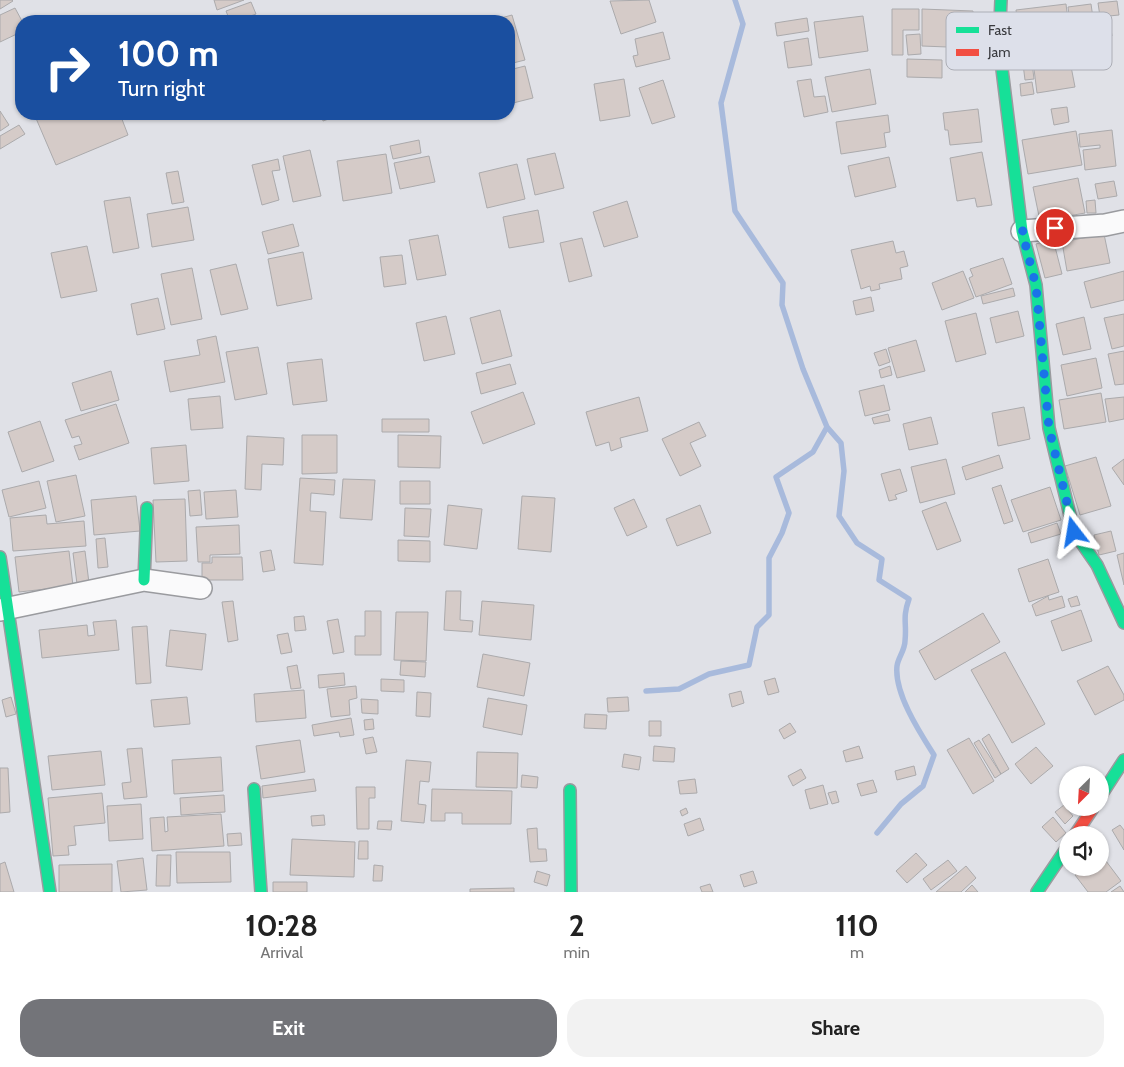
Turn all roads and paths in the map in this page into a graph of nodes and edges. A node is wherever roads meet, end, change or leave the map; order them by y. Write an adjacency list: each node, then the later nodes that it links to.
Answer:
1 (1002, 70): 3 (street)
2 (1124, 221): 3 (street)
3 (1022, 231): 9 (street)
4 (147, 508): 6 (street)
5 (0, 557): 8 (street)
6 (144, 580): 7 (street); 8 (street)
7 (201, 588)
8 (4, 609): 15 (street)
9 (1124, 623)
10 (1124, 760): 11 (street)
11 (1109, 783)
12 (254, 789): 16 (street)
13 (570, 790): 17 (street)
14 (1059, 859): 18 (street)
15 (50, 892)
16 (261, 892)
17 (571, 892)
18 (1037, 892)

